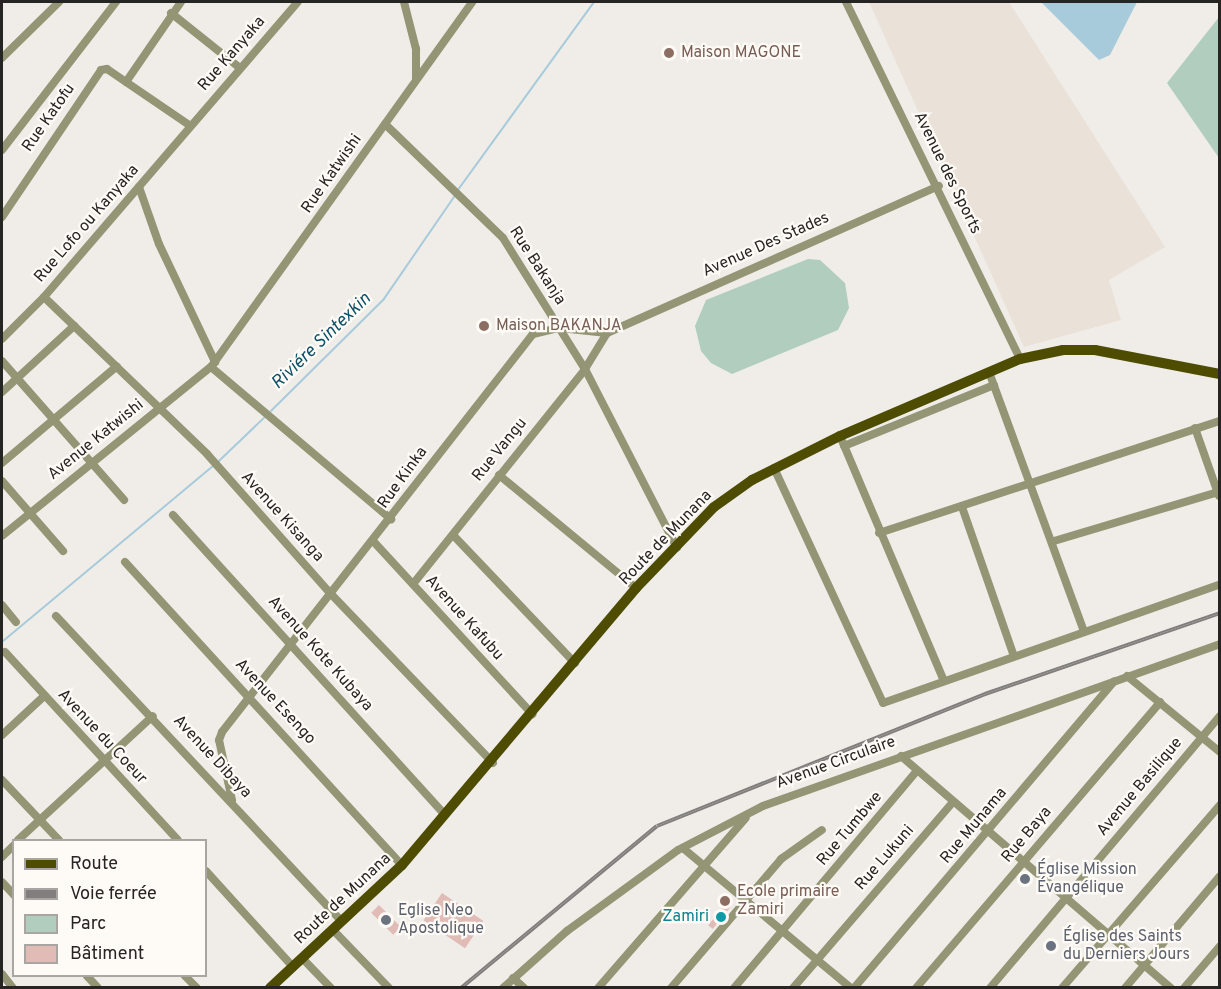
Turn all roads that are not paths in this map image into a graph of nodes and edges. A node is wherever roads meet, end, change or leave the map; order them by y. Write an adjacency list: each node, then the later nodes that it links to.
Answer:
1 (58, 2): 9 (street)
2 (116, 2): 15 (street)
3 (181, 2): 8 (street)
4 (298, 2): 10 (street, Rue Kanyaka)
5 (404, 2): 11 (street)
6 (472, 2): 11 (street, Rue Katwishi)
7 (846, 2): 16 (street, Avenue des Sports)
8 (171, 13): 10 (street); 12 (street)
9 (2, 58)
10 (240, 68): 14 (street, Rue Kanyaka)
11 (416, 80): 13 (street, Rue Katwishi)
12 (126, 82): 14 (street); 18 (street, Rue Katofu)
13 (386, 124): 21 (street, Rue Bakanja); 26 (street, Rue Katwishi)
14 (189, 125): 17 (street, Rue Lofo ou Kanyaka)
15 (2, 150)
16 (939, 186): 22 (street, Avenue Des Stades); 24 (street, Avenue des Sports)
17 (139, 188): 19 (street, Rue Lofo ou Kanyaka); 26 (street)
18 (2, 217)
19 (44, 297): 20 (street, Avenue Kisanga); 23 (street, Rue Lofo ou Kanyaka)
20 (74, 326): 27 (street, Avenue Kisanga); 31 (street)
21 (560, 328): 22 (street, Rue Kinka); 28 (street, Rue Bakanja); 50 (street, Rue Kinka)
22 (607, 333): 28 (street, Rue Vangu)
23 (2, 339)
24 (1020, 359): 29 (main road, Route de Munana); 30 (main road, Route de Munana)
25 (2, 361): 31 (street)
26 (213, 364): 34 (street, Avenue Katwishi); 50 (street)
27 (117, 366): 34 (street, Avenue Kisanga); 36 (street)
28 (585, 369): 42 (street, Rue Vangu); 56 (street, Rue Bakanja)
29 (989, 372): 32 (street); 38 (main road, Route de Munana)
30 (1220, 374)
31 (17, 378): 33 (street); 36 (street)
32 (994, 385): 38 (street); 43 (street)
33 (2, 392)
34 (160, 407): 40 (street, Avenue Katwishi); 62 (street, Avenue Kisanga)
35 (1220, 420): 37 (street)
36 (53, 421): 39 (street); 40 (street)
37 (1195, 428): 43 (street); 45 (street)
38 (842, 441): 41 (main road, Route de Munana); 51 (street)
39 (2, 463)
40 (91, 463): 46 (street); 48 (street, Avenue Katwishi)
41 (774, 468): 56 (main road, Route de Munana); 73 (street)
42 (499, 475): 52 (street, Rue Vangu); 61 (street)
43 (1032, 480): 47 (street); 54 (street)
44 (2, 481): 48 (street)
45 (1219, 494): 54 (street)
46 (124, 500)
47 (962, 507): 51 (street); 70 (street)
48 (30, 513): 53 (street, Avenue Katwishi); 57 (street)
49 (172, 515): 67 (street, Avenue Kote Kubaya)
50 (391, 519): 55 (street, Rue Kinka)
51 (879, 533): 73 (street)
52 (453, 535): 59 (street, Rue Vangu); 71 (street)
53 (2, 536)
54 (1054, 541): 66 (street)
55 (374, 542): 59 (street, Avenue Kafubu); 62 (street, Rue Kinka)
56 (677, 548): 61 (main road, Route de Munana)
57 (63, 551)
58 (125, 562): 76 (street, Avenue Esengo)
59 (413, 584): 78 (street, Avenue Kafubu)
60 (1220, 584): 66 (street)
61 (636, 588): 71 (main road, Route de Munana)
62 (331, 594): 67 (street, Rue Kinka); 86 (street, Avenue Kisanga)
63 (2, 604): 65 (street)
64 (56, 616): 79 (street, Avenue Dibaya)
65 (16, 622)
66 (1084, 631): 70 (street)
67 (291, 644): 76 (street, Rue Kinka); 92 (street, Avenue Kote Kubaya)
68 (1220, 644): 72 (street, Avenue Circulaire)
69 (5, 652): 75 (street, Avenue du Coeur)
70 (1014, 656): 73 (street)
71 (575, 663): 78 (main road, Route de Munana)
72 (1127, 676): 74 (street, Avenue Circulaire); 77 (street)
73 (944, 681)
74 (1114, 681): 84 (street, Avenue Circulaire); 96 (street, Rue Munama)
75 (43, 697): 81 (street); 85 (street, Avenue du Coeur)
76 (251, 698): 89 (street, Rue Kinka); 102 (street, Avenue Esengo)
77 (1160, 702): 82 (street); 101 (street, Rue Baya)
78 (532, 714): 86 (main road, Route de Munana)
79 (153, 716): 85 (street); 89 (street, Avenue Dibaya)
80 (1220, 716): 82 (street, Avenue Basilique)
81 (2, 735)
82 (1202, 736): 83 (street); 106 (street, Avenue Basilique)
83 (1220, 752)
84 (901, 756): 87 (street); 93 (street, Avenue Circulaire)
85 (104, 760): 94 (street); 99 (street, Avenue du Coeur)
86 (493, 763): 92 (main road, Route de Munana)
87 (917, 771): 90 (street); 110 (street, Rue Tumbwe)
88 (2, 780): 94 (street)
89 (232, 800): 108 (street, Avenue Dibaya)
90 (953, 802): 96 (street); 114 (street, Rue Lukuni)
91 (1220, 805): 111 (street)
92 (444, 814): 102 (main road, Route de Munana)
93 (749, 815): 100 (street, Avenue Circulaire); 103 (street)
94 (39, 820): 97 (street); 98 (street)
95 (822, 830): 107 (street)
96 (990, 832): 101 (street); 129 (street, Rue Munama)
97 (19, 839)
98 (58, 839)
99 (177, 839)
100 (684, 849): 103 (street); 118 (street, Avenue Circulaire)
101 (1024, 862): 106 (street); 130 (street, Rue Baya)
102 (402, 865): 108 (main road, Route de Munana)
103 (705, 866): 107 (street); 125 (street)
104 (207, 872): 116 (street)
105 (1220, 876): 115 (street)
106 (1066, 899): 111 (street); 131 (street, Avenue Basilique)
107 (746, 900): 110 (street); 126 (street)
108 (341, 921): 109 (main road, Route de Munana)
109 (333, 930): 113 (main road, Route de Munana); 122 (street)
110 (784, 932): 114 (street); 127 (street, Rue Tumbwe)
111 (1107, 934): 115 (street); 132 (street)
112 (1220, 946): 135 (street)
113 (302, 958): 116 (main road, Route de Munana); 121 (street)
114 (817, 960): 128 (street, Rue Lukuni); 129 (street)
115 (1144, 965): 133 (street); 134 (street)
116 (293, 967): 120 (main road, Route de Munana)
117 (2, 974): 119 (street)
118 (513, 978): 123 (street, Avenue Circulaire); 124 (street)
119 (13, 987)
120 (270, 987)
121 (331, 987)
122 (389, 987)
123 (503, 987)
124 (524, 987)
125 (598, 987)
126 (671, 987)
127 (734, 987)
128 (794, 987)
129 (853, 987)
130 (916, 987)
131 (990, 987)
132 (1062, 987)
133 (1125, 987)
134 (1171, 987)
135 (1184, 987)

